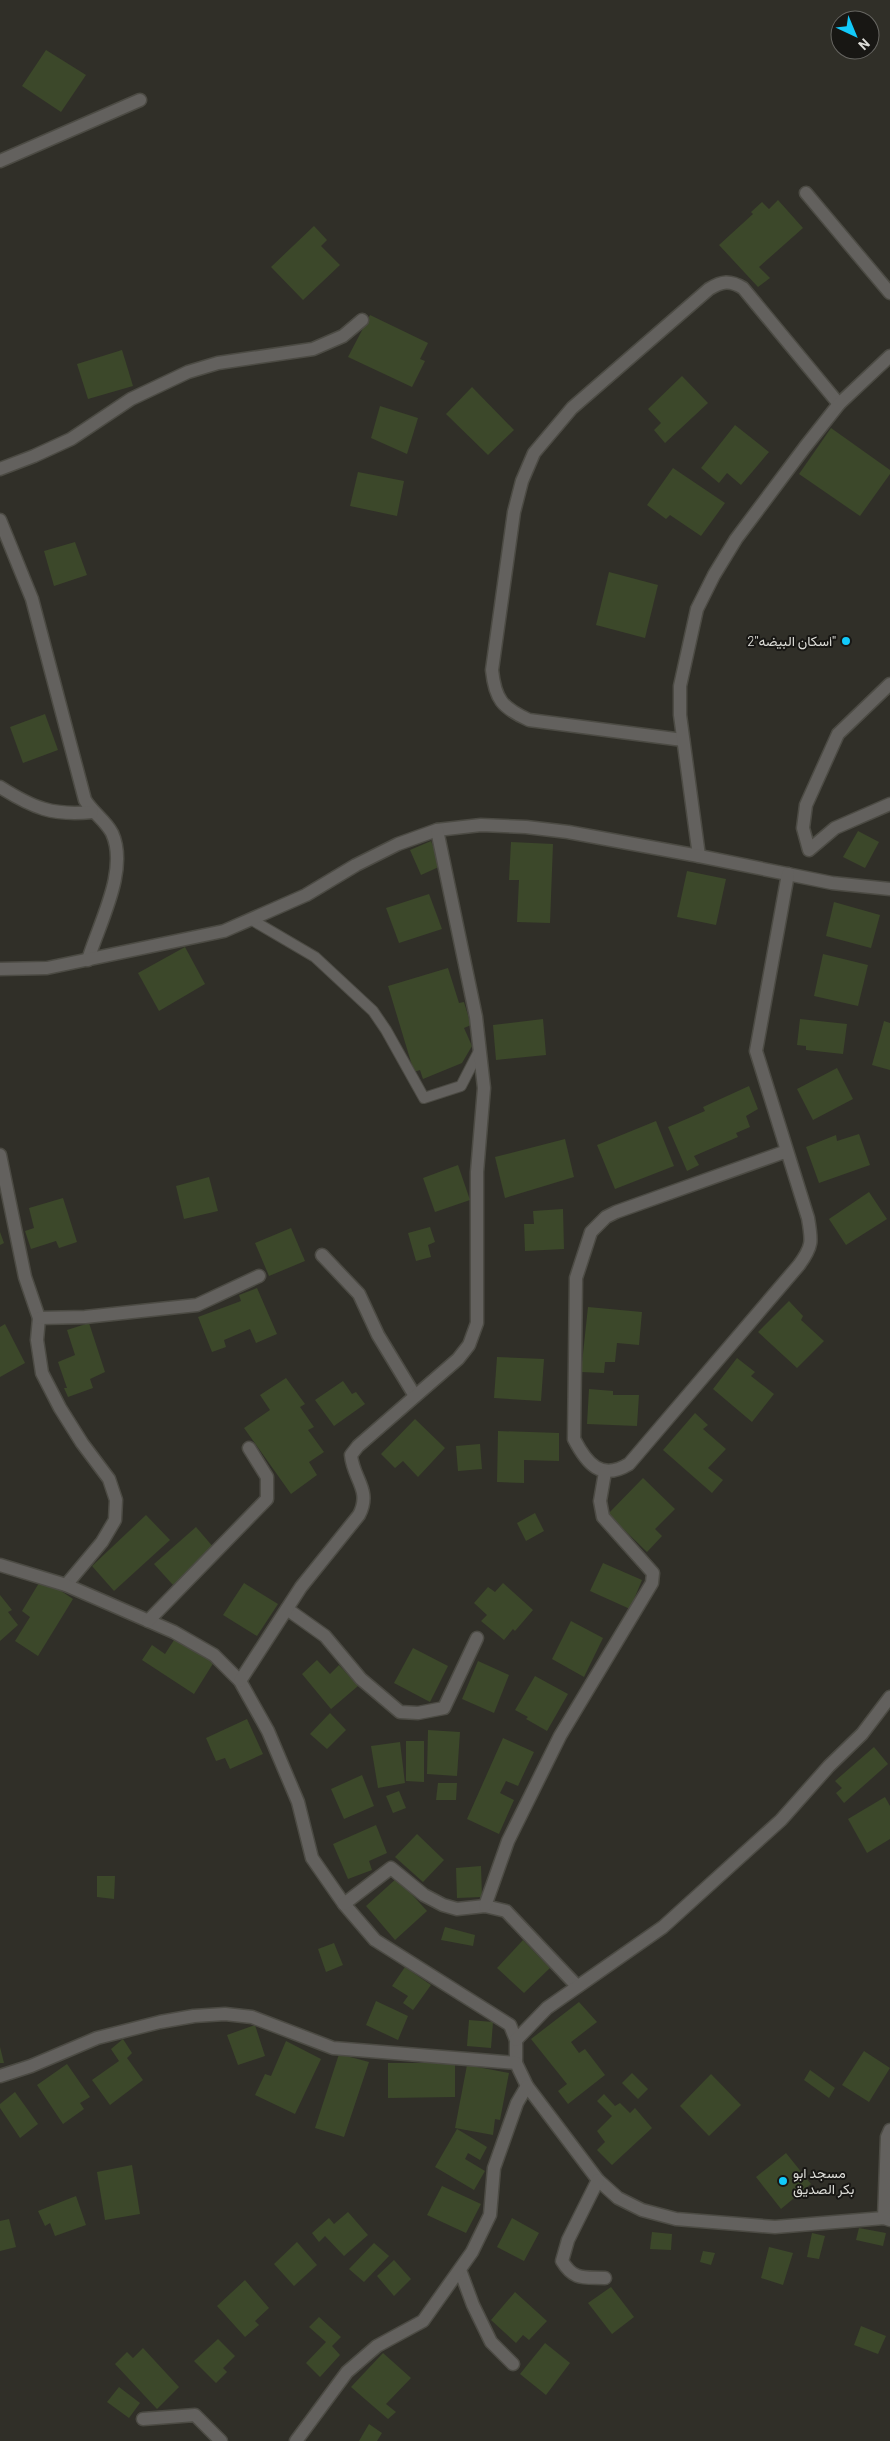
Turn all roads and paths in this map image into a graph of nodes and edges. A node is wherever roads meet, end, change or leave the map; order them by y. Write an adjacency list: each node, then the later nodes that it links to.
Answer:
1 (140, 100): 2 (street)
2 (0, 161)
3 (806, 193): 4 (street)
4 (890, 293)
5 (362, 320): 8 (street)
6 (890, 356): 7 (street)
7 (839, 404): 11 (street); 11 (street)
8 (0, 469)
9 (0, 520): 14 (street)
10 (890, 684): 13 (street)
11 (683, 740): 16 (street)
12 (0, 786): 14 (street)
13 (890, 804)
14 (92, 812): 20 (street)
15 (437, 830): 16 (street); 19 (street); 22 (street)
16 (699, 856): 17 (street)
17 (788, 874): 18 (street); 23 (street)
18 (890, 890)
19 (252, 920): 20 (street); 22 (lane)
20 (88, 960): 21 (street)
21 (0, 969)
22 (480, 1051): 28 (street)
23 (787, 1151): 30 (street); 30 (street)
24 (0, 1155): 27 (street)
25 (322, 1255): 28 (street)
26 (258, 1276): 27 (street)
27 (39, 1318): 32 (street)
28 (415, 1396): 33 (street)
29 (249, 1448): 34 (street)
30 (605, 1472): 39 (street)
31 (0, 1565): 32 (street)
32 (66, 1584): 34 (street)
33 (287, 1609): 35 (street); 36 (street)
34 (148, 1621): 36 (street)
35 (477, 1638)
36 (240, 1681): 38 (street)
37 (890, 1697): 40 (street)
38 (344, 1904): 39 (street); 41 (street)
39 (485, 1906): 40 (street)
40 (577, 1986): 41 (street)
41 (516, 2040): 42 (street)
42 (516, 2063): 43 (street); 44 (street)
43 (0, 2076)
44 (527, 2086): 46 (street); 48 (street)
45 (890, 2130): 47 (street)
46 (598, 2180): 47 (street); 49 (street)
47 (887, 2219)
48 (460, 2270): 50 (street); 53 (street)
49 (605, 2278)
50 (513, 2364)
51 (143, 2419): 52 (street)
52 (220, 2441)
53 (296, 2441)

